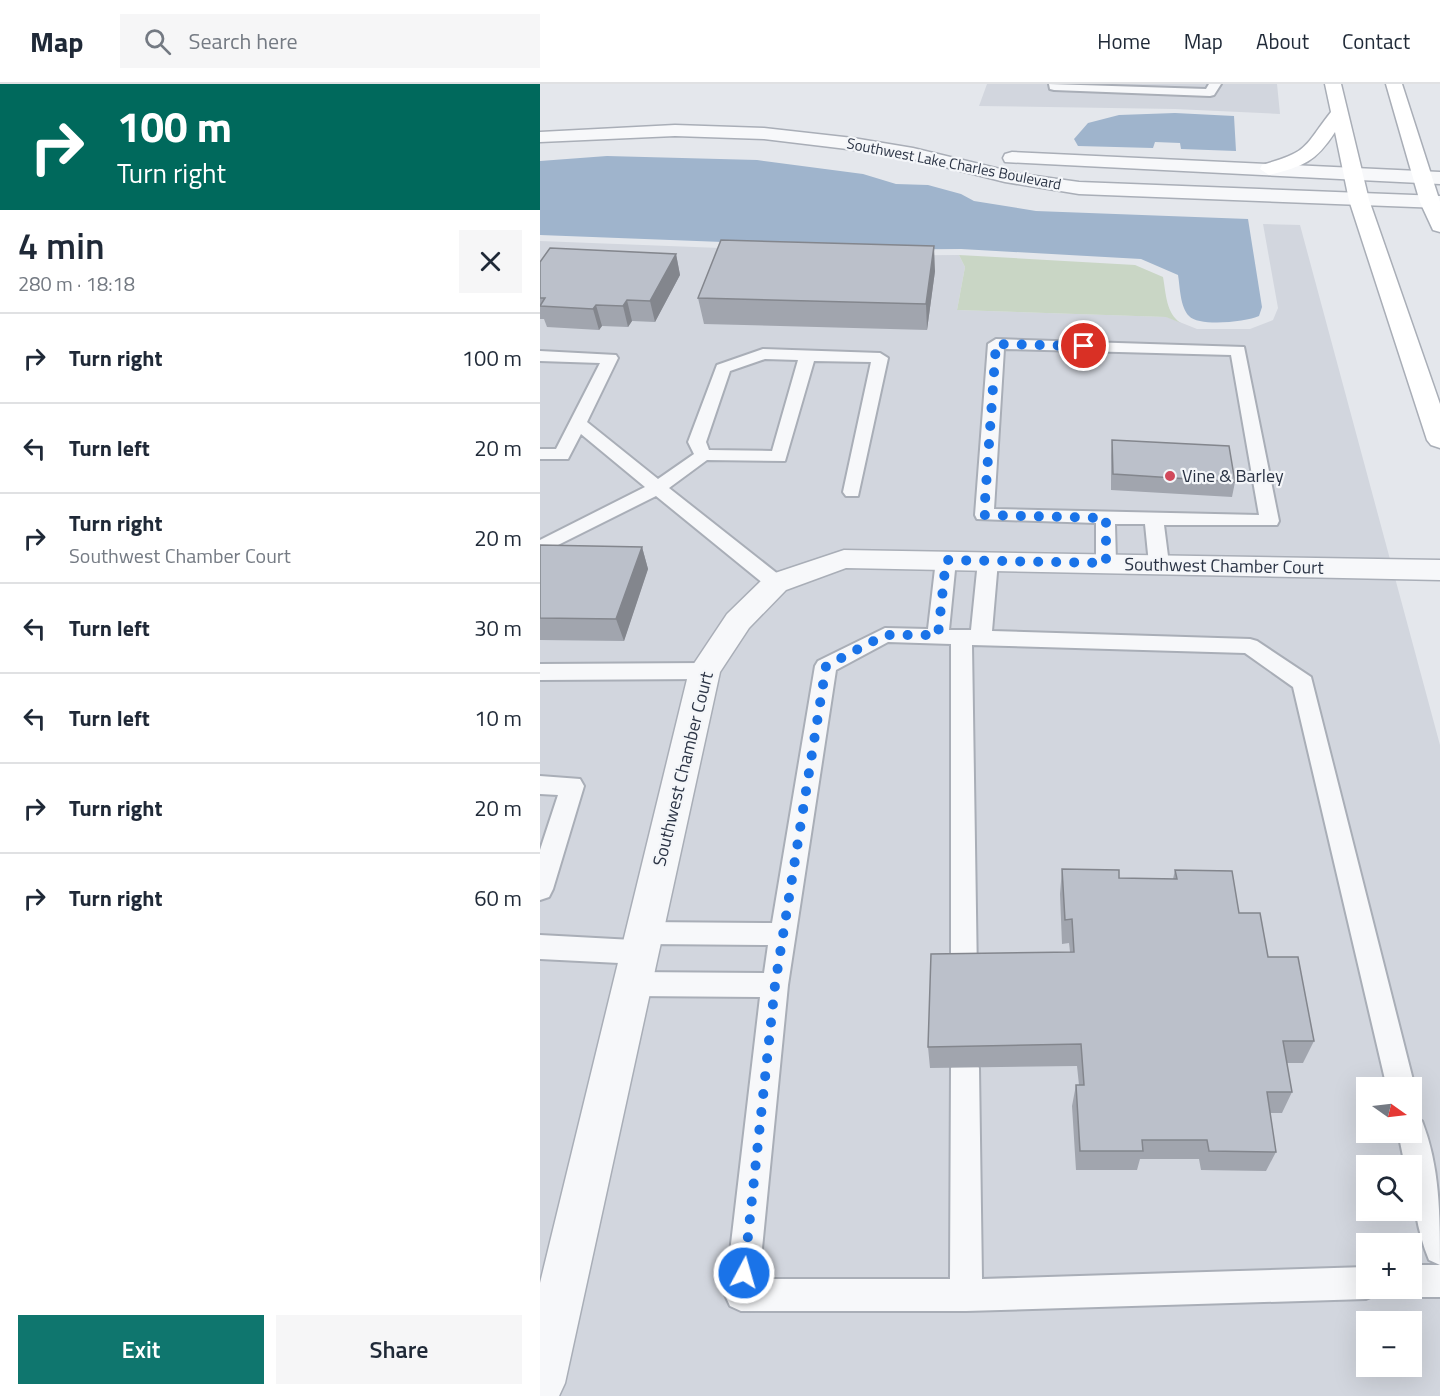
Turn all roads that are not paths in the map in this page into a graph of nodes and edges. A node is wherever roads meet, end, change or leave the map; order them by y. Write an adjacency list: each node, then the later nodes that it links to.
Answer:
1 (1054, 84): 2 (lane)
2 (1215, 84)
3 (1332, 84): 7 (main road)
4 (1394, 84): 8 (main road)
5 (1384, 110): 8 (main road)
6 (664, 113): 10 (street, Southwest Lake Charles Boulevard)
7 (1339, 113): 12 (main road); 13 (main road)
8 (1406, 123): 14 (main road)
9 (540, 137): 15 (street, Southwest Lake Charles Boulevard)
10 (952, 144)
11 (996, 155): 12 (street, Southwest Lake Charles Boulevard)
12 (1269, 168): 13 (street, Southwest Lake Charles Boulevard)
13 (1352, 172): 14 (street, Southwest Lake Charles Boulevard); 15 (main road)
14 (1431, 177): 16 (main road)
15 (1359, 200): 16 (street, Southwest Lake Charles Boulevard); 21 (main road)
16 (1435, 202): 17 (main road)
17 (1440, 226)
18 (807, 355): 23 (lane); 23 (lane); 25 (lane)
19 (540, 356): 20 (lane)
20 (578, 423): 22 (lane); 24 (lane)
21 (1440, 440)
22 (540, 454)
23 (702, 454): 24 (lane)
24 (657, 488): 28 (lane); 34 (lane)
25 (852, 492)
26 (1106, 518): 27 (lane); 27 (lane); 31 (lane)
27 (1154, 519): 32 (lane)
28 (540, 548)
29 (946, 560): 30 (street, Southwest Chamber Court); 34 (street, Southwest Chamber Court); 35 (lane)
30 (988, 561): 31 (street, Southwest Chamber Court); 35 (lane)
31 (1106, 563): 32 (street, Southwest Chamber Court)
32 (1159, 564): 33 (street, Southwest Chamber Court)
33 (1440, 570)
34 (776, 584): 36 (street, Southwest Chamber Court)
35 (960, 636): 40 (lane); 43 (lane); 47 (lane)
36 (705, 671): 37 (lane); 41 (street, Southwest Chamber Court)
37 (540, 672)
38 (540, 785): 39 (lane)
39 (540, 889)
40 (784, 934): 41 (lane); 45 (lane)
41 (641, 942): 42 (lane); 44 (street, Southwest Chamber Court)
42 (540, 947)
43 (964, 977)
44 (631, 984): 45 (lane); 54 (street, Southwest Chamber Court)
45 (775, 985): 53 (lane)
46 (965, 1068): 53 (lane)
47 (1398, 1077)
48 (1415, 1143): 49 (lane)
49 (1440, 1249)
50 (1422, 1281): 51 (lane)
51 (1440, 1281)
52 (1356, 1283): 53 (lane)
53 (966, 1295)
54 (540, 1383)

